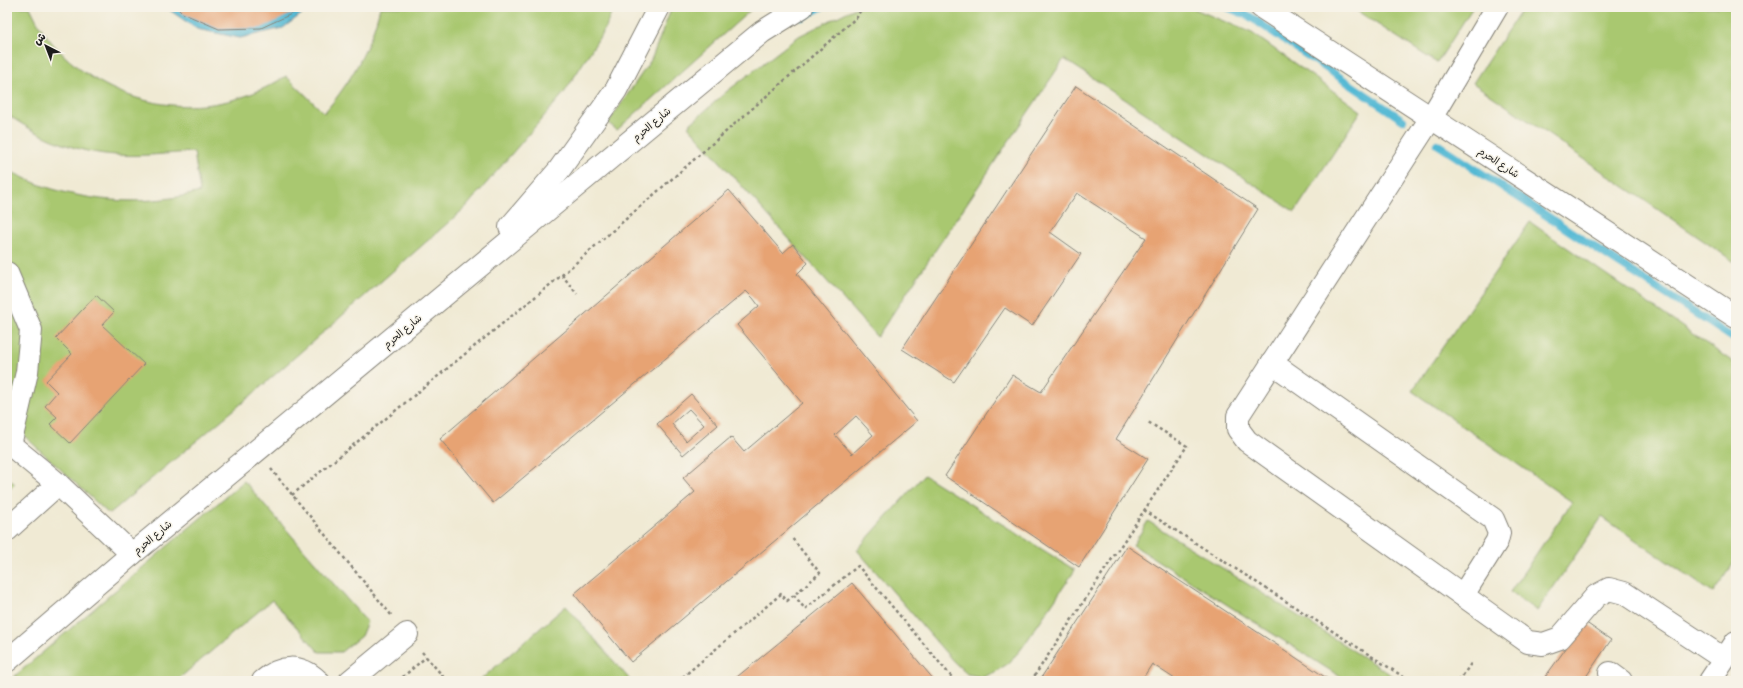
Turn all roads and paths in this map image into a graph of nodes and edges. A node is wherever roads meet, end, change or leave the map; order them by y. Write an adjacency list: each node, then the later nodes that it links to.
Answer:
1 (659, 7): 8 (street)
2 (802, 7): 8 (street, شارع الحرم)
3 (859, 7): 9 (path)
4 (1261, 7): 6 (street, شارع الحرم)
5 (1497, 7): 6 (street)
6 (1431, 118): 11 (street, شارع الحرم); 12 (street)
7 (7, 273): 14 (street)
8 (469, 275): 15 (street, شارع الحرم)
9 (562, 275): 10 (path); 17 (path)
10 (577, 294)
11 (1736, 317)
12 (1272, 363): 23 (street); 23 (street)
13 (1148, 422): 18 (path)
14 (9, 443): 16 (street)
15 (256, 452): 17 (path); 21 (street, شارع الحرم)
16 (58, 484): 19 (street); 21 (street)
17 (292, 495): 24 (path)
18 (1144, 510): 36 (path); 37 (path)
19 (7, 530)
20 (791, 537): 22 (path)
21 (132, 554): 27 (street, شارع الحرم)
22 (794, 595): 34 (path); 35 (path)
23 (1463, 595): 25 (street)
24 (407, 634): 26 (path); 31 (street)
25 (1730, 651): 39 (street)
26 (426, 657): 32 (path); 33 (path)
27 (7, 661)
28 (1472, 662): 38 (path)
29 (263, 681): 30 (street)
30 (318, 681)
31 (350, 681)
32 (398, 681)
33 (447, 681)
34 (678, 681)
35 (956, 681)
36 (1031, 681)
37 (1410, 681)
38 (1459, 681)
39 (1710, 681)

